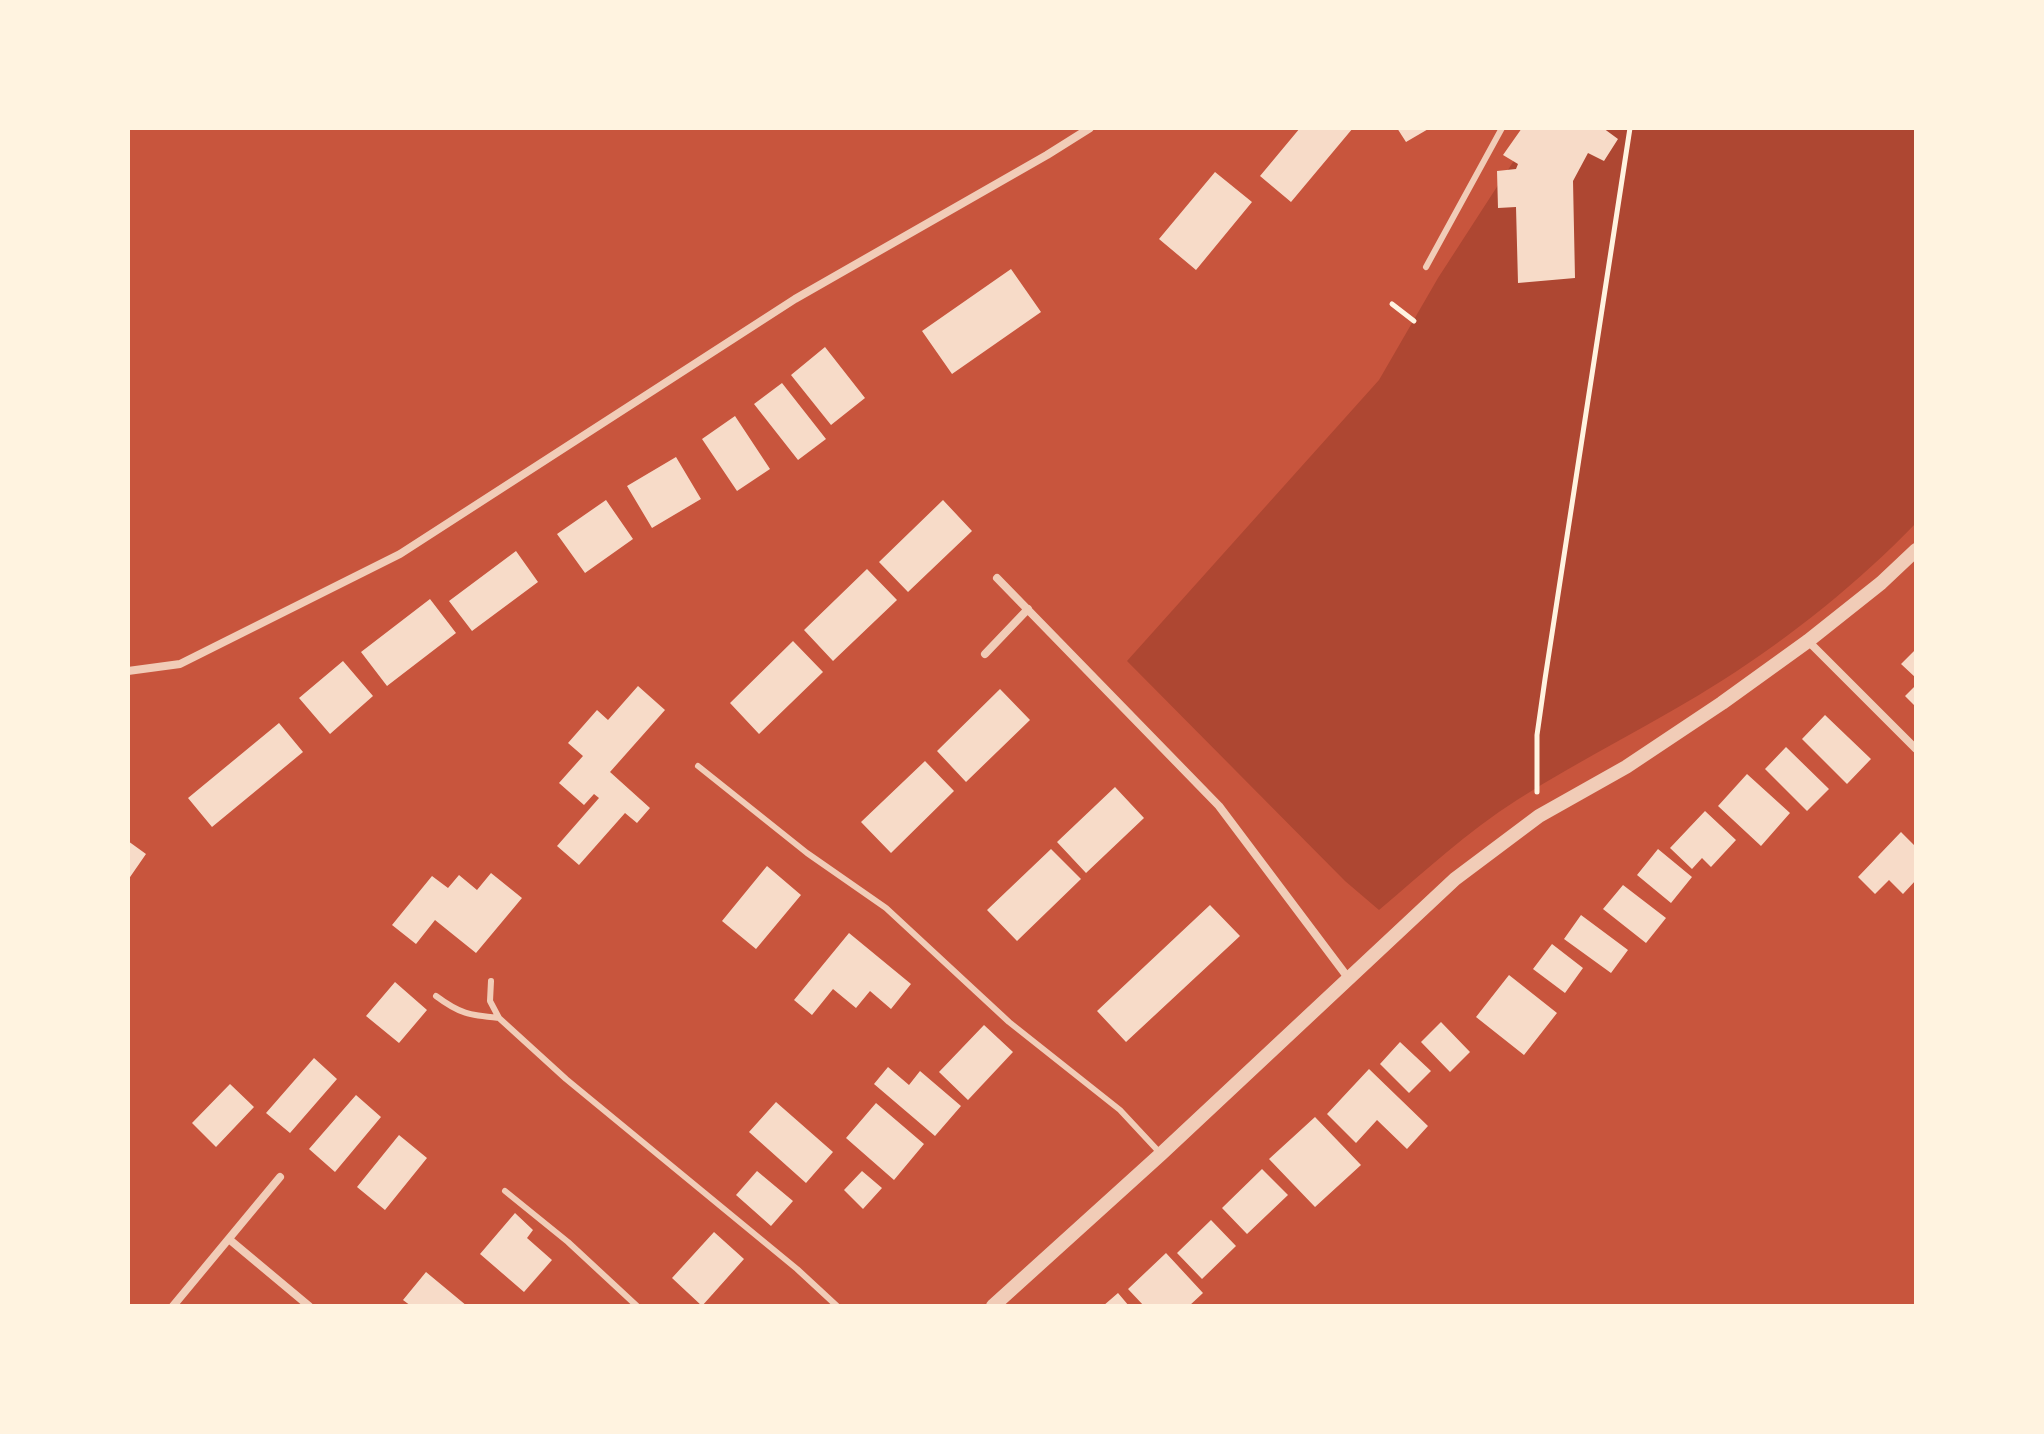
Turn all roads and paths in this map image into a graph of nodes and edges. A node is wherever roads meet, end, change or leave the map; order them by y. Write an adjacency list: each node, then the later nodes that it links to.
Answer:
1 (1090, 128): 12 (street)
2 (1502, 128): 4 (lane)
3 (1630, 128): 15 (path)
4 (1426, 267)
5 (1392, 304): 6 (path)
6 (1414, 321)
7 (1916, 550): 10 (street)
8 (997, 578): 9 (street)
9 (1028, 609): 11 (street); 16 (street)
10 (1808, 641): 13 (street); 15 (street)
11 (985, 654)
12 (128, 671)
13 (1916, 749)
14 (698, 766): 20 (lane)
15 (1539, 816): 16 (street)
16 (1349, 979): 20 (street)
17 (491, 981): 19 (lane)
18 (436, 996): 19 (lane)
19 (499, 1018): 27 (lane)
20 (1161, 1154): 28 (street)
21 (280, 1177): 23 (street)
22 (505, 1191): 26 (lane)
23 (230, 1240): 24 (street); 25 (street)
24 (173, 1306)
25 (309, 1306)
26 (637, 1306)
27 (837, 1306)
28 (993, 1306)

